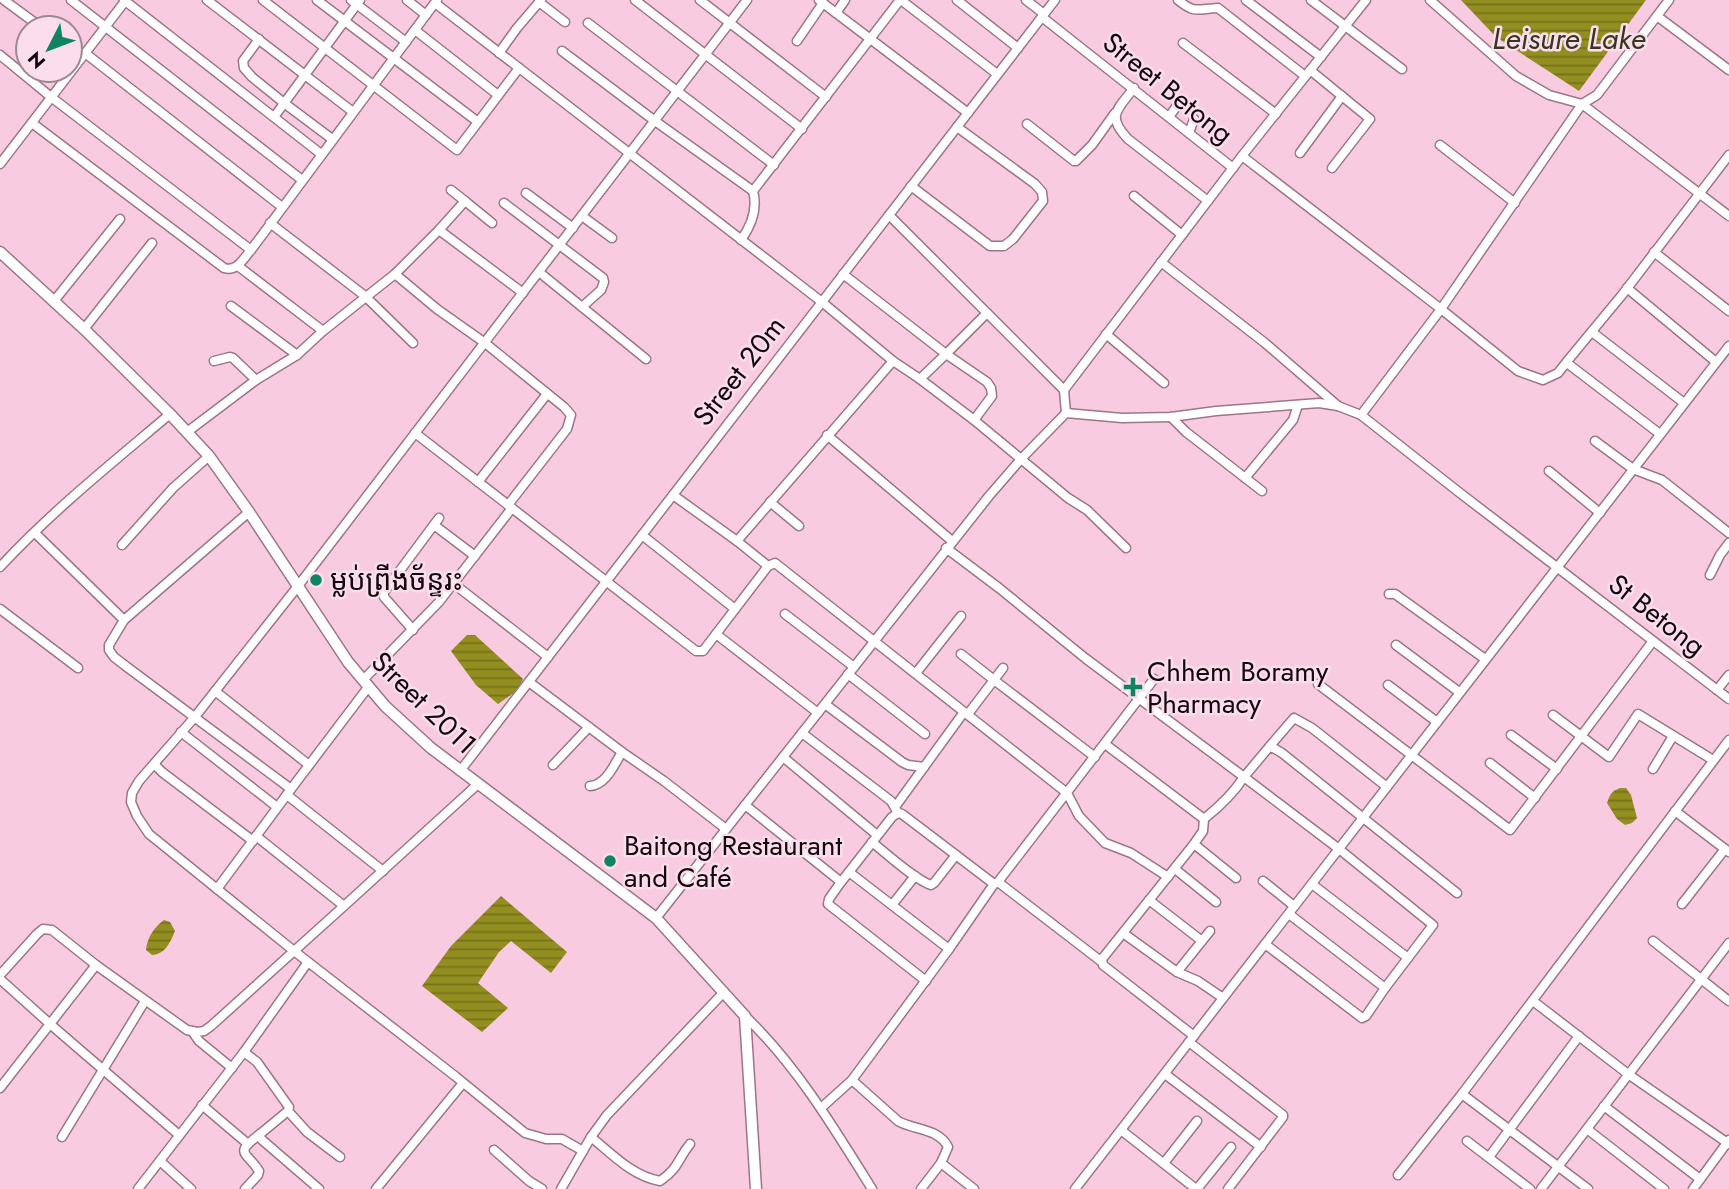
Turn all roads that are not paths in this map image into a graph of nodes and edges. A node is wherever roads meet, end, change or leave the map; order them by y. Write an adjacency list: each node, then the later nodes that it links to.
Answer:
1 (4, 0): 27 (street)
2 (71, 0): 35 (street)
3 (125, 0): 35 (street); 74 (street)
4 (207, 0): 38 (street)
5 (263, 0): 43 (street)
6 (317, 0): 31 (street)
7 (407, 0): 28 (street)
8 (635, 0): 49 (street)
9 (700, 0): 34 (street)
10 (747, 0): 34 (street)
11 (845, 0): 26 (street)
12 (901, 0): 39 (street); 58 (street)
13 (957, 0): 44 (street)
14 (1026, 0): 29 (street, Street Betong)
15 (1055, 0): 29 (street, Street 20m)
16 (1178, 0): 56 (street)
17 (1246, 0): 51 (street)
18 (1311, 0): 36 (street)
19 (1366, 0): 36 (street)
20 (1430, 0): 68 (street)
21 (1669, 0): 30 (street)
22 (356, 1): 31 (street); 41 (street)
23 (540, 1): 32 (street); 46 (street)
24 (436, 2): 28 (street); 46 (street)
25 (821, 2): 26 (street); 40 (street)
26 (836, 13): 39 (street)
27 (23, 14)
28 (426, 15): 37 (street)
29 (1043, 15): 44 (street, Street 20m); 61 (street, Street Betong)
30 (1657, 16): 55 (street); 68 (street)
31 (344, 20): 43 (street); 52 (street)
32 (565, 22)
33 (588, 23): 62 (street)
34 (730, 24): 49 (street); 66 (street)
35 (105, 26): 47 (street); 95 (street)
36 (1344, 26): 51 (street); 54 (street)
37 (415, 30): 41 (street); 63 (street)
38 (259, 39): 57 (street); 67 (street)
39 (870, 39): 66 (street); 72 (street)
40 (797, 41)
41 (406, 42): 52 (street)
42 (1183, 43): 73 (street)
43 (325, 47): 57 (street); 60 (street)
44 (1018, 48): 58 (street, Street 20m)
45 (562, 51): 77 (street)
46 (499, 53): 53 (street)
47 (84, 54)
48 (0, 55): 65 (street)
49 (705, 55): 62 (street); 82 (street)
50 (84, 56): 106 (street)
51 (1321, 57): 56 (street)
52 (394, 58): 60 (street); 78 (street)
53 (519, 68): 63 (street); 88 (street)
54 (1402, 69)
55 (1729, 70)
56 (1308, 73): 64 (street); 73 (street)
57 (304, 74): 67 (street); 71 (street)
58 (997, 74): 72 (street, Street 20m)
59 (61, 84): 65 (street)
60 (373, 85): 71 (street); 78 (street)
61 (1134, 88): 70 (street); 75 (street, Street Betong)
62 (678, 91): 77 (street); 92 (street)
63 (498, 95): 78 (street)
64 (1342, 96): 86 (street); 94 (street)
65 (51, 97): 79 (street); 120 (street)
66 (826, 97): 82 (street)
67 (284, 103): 74 (street); 84 (street)
68 (1582, 104): 100 (street); 105 (street)
69 (1176, 107): 75 (street)
70 (1117, 110): 80 (street); 103 (street)
71 (353, 112): 84 (street)
72 (968, 113): 81 (street, Street 20m)
73 (1276, 114): 90 (street)
74 (274, 117): 87 (street)
75 (1169, 117): 83 (street, Street Betong)
76 (1194, 119): 83 (street)
77 (655, 121): 88 (street); 98 (street)
78 (478, 122)
79 (32, 123): 91 (street); 124 (street)
80 (1027, 124)
81 (957, 127): 96 (street, Street 20m); 96 (street)
82 (802, 129): 92 (street)
83 (1189, 133): 93 (street, Street Betong)
84 (332, 139): 87 (street)
85 (1440, 145): 105 (street)
86 (1300, 153)
87 (321, 154): 95 (street)
88 (629, 154): 108 (street); 117 (street)
89 (1729, 155): 100 (street)
90 (1242, 156): 93 (street); 135 (street)
91 (0, 164)
92 (774, 165): 98 (street)
93 (1233, 168): 103 (street)
94 (1332, 168)
95 (302, 180): 106 (street)
96 (911, 186): 107 (street, Street 20m)
97 (451, 190): 102 (street)
98 (753, 191): 117 (street)
99 (526, 193): 113 (street)
100 (1700, 193): 109 (street); 122 (street)
101 (1135, 196): 115 (street)
102 (465, 201): 112 (street); 114 (street)
103 (1208, 201): 115 (street)
104 (504, 203): 119 (street)
105 (1515, 203): 135 (street)
106 (282, 207): 111 (street)
107 (889, 215): 127 (street, Street 20m); 137 (street)
108 (582, 216): 113 (street); 116 (street)
109 (1729, 216)
110 (120, 219): 131 (street)
111 (270, 223): 120 (street); 130 (street)
112 (492, 223)
113 (573, 228): 119 (street)
114 (439, 230): 126 (street); 129 (street)
115 (1182, 235): 123 (street)
116 (612, 238)
117 (741, 240): 132 (street)
118 (152, 243): 138 (street)
119 (559, 246): 125 (street); 134 (street)
120 (251, 250): 124 (street)
121 (0, 252): 131 (main road, Street 2011)
122 (1654, 252): 128 (street); 136 (street)
123 (1161, 262): 141 (street); 159 (street)
124 (237, 267): 139 (street)
125 (539, 272): 129 (street); 134 (street)
126 (395, 274): 130 (street); 143 (street)
127 (844, 274): 132 (street, Street 20m); 145 (street)
128 (1627, 288): 140 (street); 150 (street)
129 (523, 293): 143 (street)
130 (365, 296): 139 (street); 142 (street)
131 (54, 301): 138 (main road, Street 2011)
132 (822, 302): 149 (street); 177 (street, Street 20m)
133 (231, 306): 146 (street)
134 (582, 307): 147 (street)
135 (1441, 309): 151 (street); 162 (street)
136 (1729, 311)
137 (987, 313): 145 (street); 155 (street)
138 (84, 329): 161 (main road, Street 2011)
139 (323, 331): 146 (street)
140 (1592, 332): 151 (street); 157 (street)
141 (1106, 334): 154 (street); 155 (street)
142 (413, 343)
143 (485, 343): 156 (street); 166 (street)
144 (1729, 346): 150 (street)
145 (946, 354): 152 (street); 164 (street)
146 (297, 355): 153 (street)
147 (646, 359)
148 (214, 361): 153 (street)
149 (893, 361): 152 (street); 168 (street)
150 (1716, 362): 157 (street)
151 (1567, 363): 167 (street)
152 (920, 379): 164 (street)
153 (256, 380): 165 (street)
154 (1164, 383)
155 (1064, 390): 160 (street)
156 (547, 394): 175 (street); 179 (street)
157 (1684, 404): 167 (street)
158 (1298, 405): 159 (street); 163 (street); 174 (street)
159 (1338, 406): 162 (street, St Betong)
160 (1066, 413): 163 (street); 171 (street)
161 (170, 414): 165 (main road, Street 2011); 183 (street)
162 (1361, 415): 193 (street, St Betong)
163 (1171, 417): 174 (street)
164 (974, 420): 171 (street)
165 (187, 432): 170 (main road, Street 2011)
166 (415, 433): 175 (street); 198 (street)
167 (1660, 434): 172 (street)
168 (827, 435): 178 (street); 189 (street)
169 (1595, 441): 172 (street)
170 (209, 456): 180 (main road, Street 2011); 188 (street)
171 (1021, 459): 189 (street); 190 (street)
172 (1633, 469): 181 (street); 184 (street)
173 (1549, 471): 181 (street)
174 (1245, 478): 176 (street)
175 (478, 482): 179 (street)
176 (1262, 491)
177 (673, 495): 185 (street, Street 20m); 186 (street)
178 (770, 502): 182 (street); 186 (street)
179 (510, 507): 191 (street); 196 (street)
180 (249, 512): 198 (main road, Street 2011); 204 (street)
181 (1600, 513): 193 (street)
182 (799, 526)
183 (35, 533): 194 (street); 204 (street)
184 (1729, 533)
185 (642, 535): 196 (street, Street 20m); 201 (street)
186 (737, 541): 192 (street)
187 (1729, 543): 195 (street)
188 (122, 545)
189 (949, 545): 207 (street); 227 (street)
190 (1126, 548)
191 (475, 556): 197 (street); 205 (street)
192 (768, 566): 201 (street); 207 (street)
193 (1557, 567): 208 (street, St Betong); 212 (street)
194 (0, 568)
195 (1710, 575)
196 (607, 581): 206 (street); 211 (street, Street 20m)
197 (454, 584): 205 (street); 211 (street)
198 (298, 586): 220 (main road, Street 2011); 225 (street)
199 (1389, 594): 212 (street)
200 (0, 609): 213 (street)
201 (735, 609): 206 (street)
202 (785, 614): 215 (street)
203 (961, 617): 216 (street)
204 (124, 620): 233 (street)
205 (413, 630): 220 (street)
206 (716, 634): 230 (street)
207 (874, 640): 215 (street); 216 (street)
208 (1653, 641): 224 (street, St Betong); 241 (street)
209 (1396, 645): 226 (street)
210 (961, 653): 219 (street)
211 (548, 657): 221 (street, Street 20m)
212 (1485, 659): 226 (street)
213 (78, 667)
214 (1003, 668): 219 (street)
215 (851, 670): 229 (street); 238 (street)
216 (916, 673): 231 (street)
217 (1729, 675): 224 (street)
218 (1154, 679): 227 (street)
219 (994, 680): 231 (street); 248 (street)
220 (366, 682): 252 (street); 257 (main road, Street 2011)
221 (529, 682): 235 (street); 257 (street, Street 20m)
222 (1318, 684): 246 (street)
223 (1388, 685): 234 (street)
224 (1717, 690): 228 (street, St Betong)
225 (215, 691): 233 (street); 252 (street)
226 (1459, 692): 234 (street)
227 (1139, 697): 243 (street); 258 (street)
228 (1729, 699)
229 (825, 704): 230 (street); 254 (street)
230 (818, 713): 237 (street)
231 (966, 713): 254 (street); 263 (street)
232 (1553, 715): 241 (street)
233 (194, 718): 236 (street); 262 (street)
234 (1437, 722): 246 (street)
235 (589, 727): 245 (street); 253 (street)
236 (181, 732): 251 (street); 266 (street)
237 (802, 733): 247 (street); 267 (street)
238 (925, 734)
239 (1511, 735): 255 (street)
240 (1673, 736): 241 (street); 249 (street); 256 (street)
241 (1581, 737): 255 (street)
242 (1729, 740): 249 (street)
243 (1105, 744): 248 (street); 270 (street)
244 (1270, 746): 258 (street); 261 (street); 269 (street)
245 (622, 752): 260 (street); 271 (street)
246 (1411, 755): 261 (street); 264 (street)
247 (783, 757): 265 (street); 273 (street)
248 (1095, 757): 263 (street)
249 (1713, 760): 268 (street)
250 (1490, 763): 264 (street)
251 (154, 764): 272 (street); 288 (street)
252 (309, 765): 262 (street)
253 (553, 765)
254 (924, 767): 267 (street)
255 (1557, 769): 264 (street)
256 (1653, 769)
257 (460, 771): 259 (main road, Street 2011)
258 (1244, 777): 270 (street); 275 (street)
259 (478, 784): 279 (street); 296 (main road, Street 2011)
260 (590, 786)
261 (1387, 787): 269 (street)
262 (289, 792): 266 (street); 279 (street)
263 (1067, 793): 282 (street); 286 (street)
264 (1535, 798)
265 (745, 805): 271 (street); 284 (street)
266 (278, 807): 272 (street)
267 (897, 810): 273 (street); 277 (street)
268 (1675, 811): 276 (street); 316 (street)
269 (1363, 818): 275 (street); 289 (street)
270 (1204, 819): 274 (street)
271 (726, 830): 296 (street)
272 (254, 838): 288 (street); 294 (street)
273 (875, 839): 280 (street); 281 (street)
274 (1194, 844): 278 (street); 283 (street)
275 (1339, 849): 287 (street); 305 (street)
276 (1727, 850): 292 (street)
277 (956, 855): 281 (street); 286 (street)
278 (1175, 869): 282 (street); 291 (street)
279 (383, 871): 294 (street)
280 (849, 872): 284 (street); 293 (street)
281 (915, 876): 293 (street)
282 (1168, 877): 290 (street)
283 (1236, 878)
284 (841, 881): 312 (street)
285 (1263, 881): 295 (street)
286 (996, 883): 303 (street); 307 (street)
287 (1312, 884): 295 (street); 305 (street)
288 (217, 889): 304 (street)
289 (1457, 893)
290 (1149, 900): 298 (street); 299 (street)
291 (1216, 902)
292 (1682, 904)
293 (892, 905): 303 (street)
294 (344, 906): 304 (street)
295 (1292, 910): 302 (street); 313 (street)
296 (656, 918): 314 (main road, Street 2011)
297 (1210, 931): 299 (street)
298 (1123, 933): 307 (street); 309 (street)
299 (1202, 941): 309 (street)
300 (1653, 941): 311 (street)
301 (1729, 943): 311 (street)
302 (1265, 944): 313 (street); 315 (street)
303 (949, 949): 312 (street)
304 (294, 951): 306 (street); 321 (street)
305 (1408, 958): 313 (street)
306 (307, 962): 324 (street); 330 (street)
307 (1102, 962): 323 (street)
308 (96, 965): 310 (street); 317 (street); 320 (street)
309 (1177, 972): 315 (street)
310 (0, 977): 320 (street)
311 (1702, 979): 318 (street); 328 (street)
312 (926, 981): 329 (street)
313 (1385, 988)
314 (724, 992): 319 (main road, Street 2011); 344 (street)
315 (1223, 998): 323 (street)
316 (1533, 1000): 322 (street); 332 (street)
317 (145, 1001): 321 (street); 326 (street)
318 (1729, 1001)
319 (745, 1016): 335 (street); 369 (main road)
320 (50, 1024): 326 (street); 331 (street)
321 (192, 1031): 325 (street)
322 (1579, 1036): 328 (street); 338 (street)
323 (1191, 1039): 327 (street); 350 (street)
324 (244, 1052): 325 (street); 336 (street)
325 (232, 1068): 333 (street)
326 (104, 1070): 342 (street); 343 (street)
327 (1165, 1074): 340 (street); 350 (street)
328 (1628, 1074): 334 (street); 346 (street)
329 (852, 1080): 335 (street); 356 (street)
330 (463, 1083): 352 (street); 366 (street)
331 (0, 1088)
332 (1462, 1094): 338 (street); 359 (street)
333 (202, 1105): 342 (street); 347 (street)
334 (1604, 1106): 339 (street); 360 (street)
335 (821, 1108): 370 (street)
336 (288, 1111): 341 (street); 353 (street)
337 (1197, 1121): 357 (street)
338 (1509, 1129): 354 (street); 358 (street)
339 (1587, 1129): 358 (street); 379 (street)
340 (1121, 1130): 357 (street); 373 (street)
341 (260, 1134): 347 (street); 365 (street)
342 (179, 1135): 355 (street)
343 (62, 1136)
344 (591, 1137): 348 (street); 352 (street)
345 (1467, 1141): 354 (street)
346 (1728, 1143): 360 (street)
347 (248, 1144): 364 (street)
348 (690, 1144)
349 (1230, 1147): 374 (street)
350 (1261, 1147): 375 (street)
351 (494, 1150): 367 (street)
352 (583, 1151): 368 (street)
353 (340, 1157)
354 (1489, 1157): 376 (street)
355 (159, 1161): 362 (street); 363 (street)
356 (941, 1163): 361 (street); 371 (street)
357 (1164, 1163): 374 (street)
358 (1558, 1166): 377 (street); 378 (street)
359 (1398, 1175)
360 (1700, 1179): 380 (street)
361 (963, 1186): 372 (street)
362 (138, 1189)
363 (191, 1189)
364 (245, 1189)
365 (319, 1189)
366 (376, 1189)
367 (542, 1189)
368 (561, 1189)
369 (756, 1189)
370 (872, 1189)
371 (921, 1189)
372 (974, 1189)
373 (1075, 1189)
374 (1197, 1189)
375 (1228, 1189)
376 (1530, 1189)
377 (1541, 1189)
378 (1588, 1189)
379 (1664, 1189)
380 (1693, 1189)

